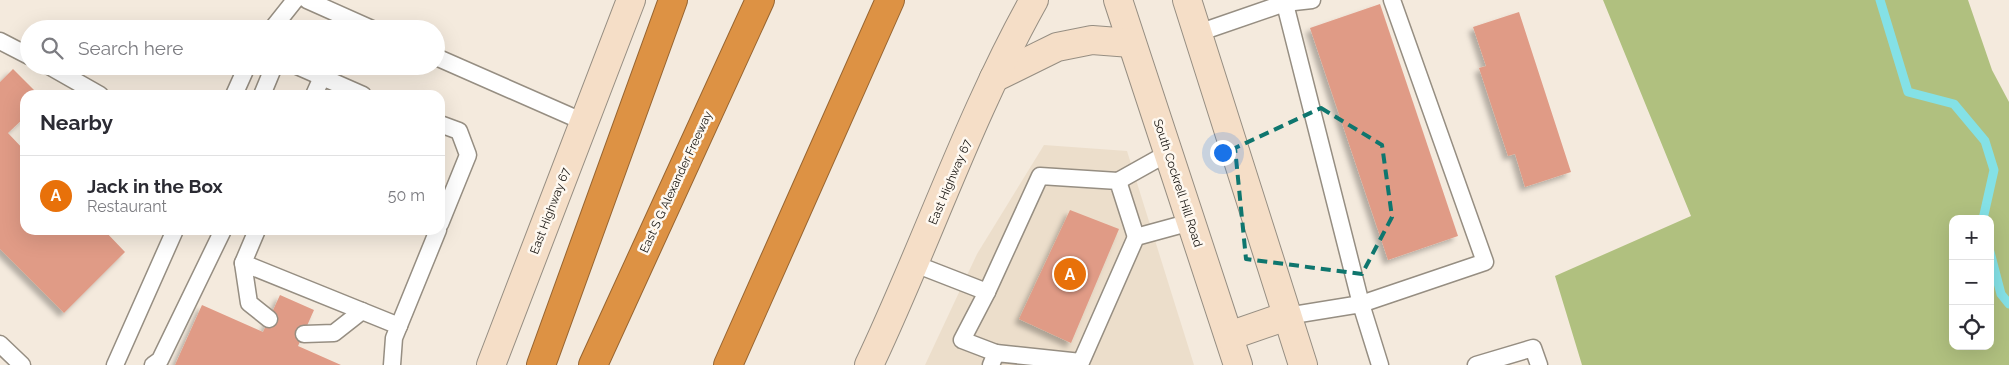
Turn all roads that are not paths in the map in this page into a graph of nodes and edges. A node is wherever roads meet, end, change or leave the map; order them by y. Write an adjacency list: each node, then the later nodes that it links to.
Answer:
1 (296, 0): 13 (lane)
2 (307, 0): 14 (lane)
3 (631, 0): 31 (main road, East Highway 67)
4 (673, 0): 60 (highway)
5 (760, 0): 61 (highway, East S G Alexander Freeway)
6 (890, 0): 62 (highway)
7 (1034, 0): 25 (main road, East Highway 67)
8 (1118, 0): 17 (main road, South Cockrell Hill Road)
9 (1187, 0): 15 (main road)
10 (1312, 0): 12 (lane)
11 (1392, 0): 45 (lane)
12 (1284, 1): 15 (lane); 45 (lane)
13 (279, 20)
14 (352, 20)
15 (1198, 33): 47 (main road)
16 (0, 41): 18 (lane)
17 (1131, 43): 25 (main road); 33 (main road, South Cockrell Hill Road)
18 (20, 51)
19 (445, 61): 31 (lane)
20 (65, 75): 26 (lane)
21 (243, 75): 27 (lane)
22 (270, 75): 28 (lane)
23 (317, 75): 24 (lane)
24 (322, 77): 29 (lane); 30 (lane)
25 (994, 78): 43 (main road, East Highway 67)
26 (91, 90)
27 (236, 90)
28 (264, 90)
29 (316, 90)
30 (351, 90)
31 (584, 122): 59 (main road, East Highway 67)
32 (445, 126): 35 (lane)
33 (1168, 153): 34 (lane); 36 (main road, South Cockrell Hill Road)
34 (1118, 181): 41 (lane); 44 (lane)
35 (445, 212)
36 (1191, 222): 41 (lane); 51 (main road, South Cockrell Hill Road)
37 (173, 235): 56 (lane)
38 (220, 235): 57 (lane)
39 (255, 235): 42 (lane)
40 (436, 235): 49 (lane)
41 (1136, 237): 54 (lane)
42 (243, 263): 46 (lane); 48 (lane)
43 (915, 264): 44 (lane); 63 (main road, East Highway 67)
44 (987, 292): 54 (lane)
45 (1361, 304): 47 (lane); 66 (lane)
46 (362, 311): 49 (lane); 50 (lane)
47 (1287, 316): 51 (main road); 65 (main road)
48 (269, 320)
49 (399, 326): 58 (lane)
50 (304, 334)
51 (1229, 336): 64 (main road, South Cockrell Hill Road)
52 (0, 344): 55 (lane)
53 (0, 355): 55 (lane)
54 (993, 359)
55 (22, 365)
56 (115, 365)
57 (153, 365)
58 (392, 365)
59 (491, 365)
60 (541, 365)
61 (593, 365)
62 (728, 365)
63 (869, 365)
64 (1238, 365)
65 (1303, 365)
66 (1380, 365)
67 (1476, 365): 68 (lane)
68 (1538, 365)

